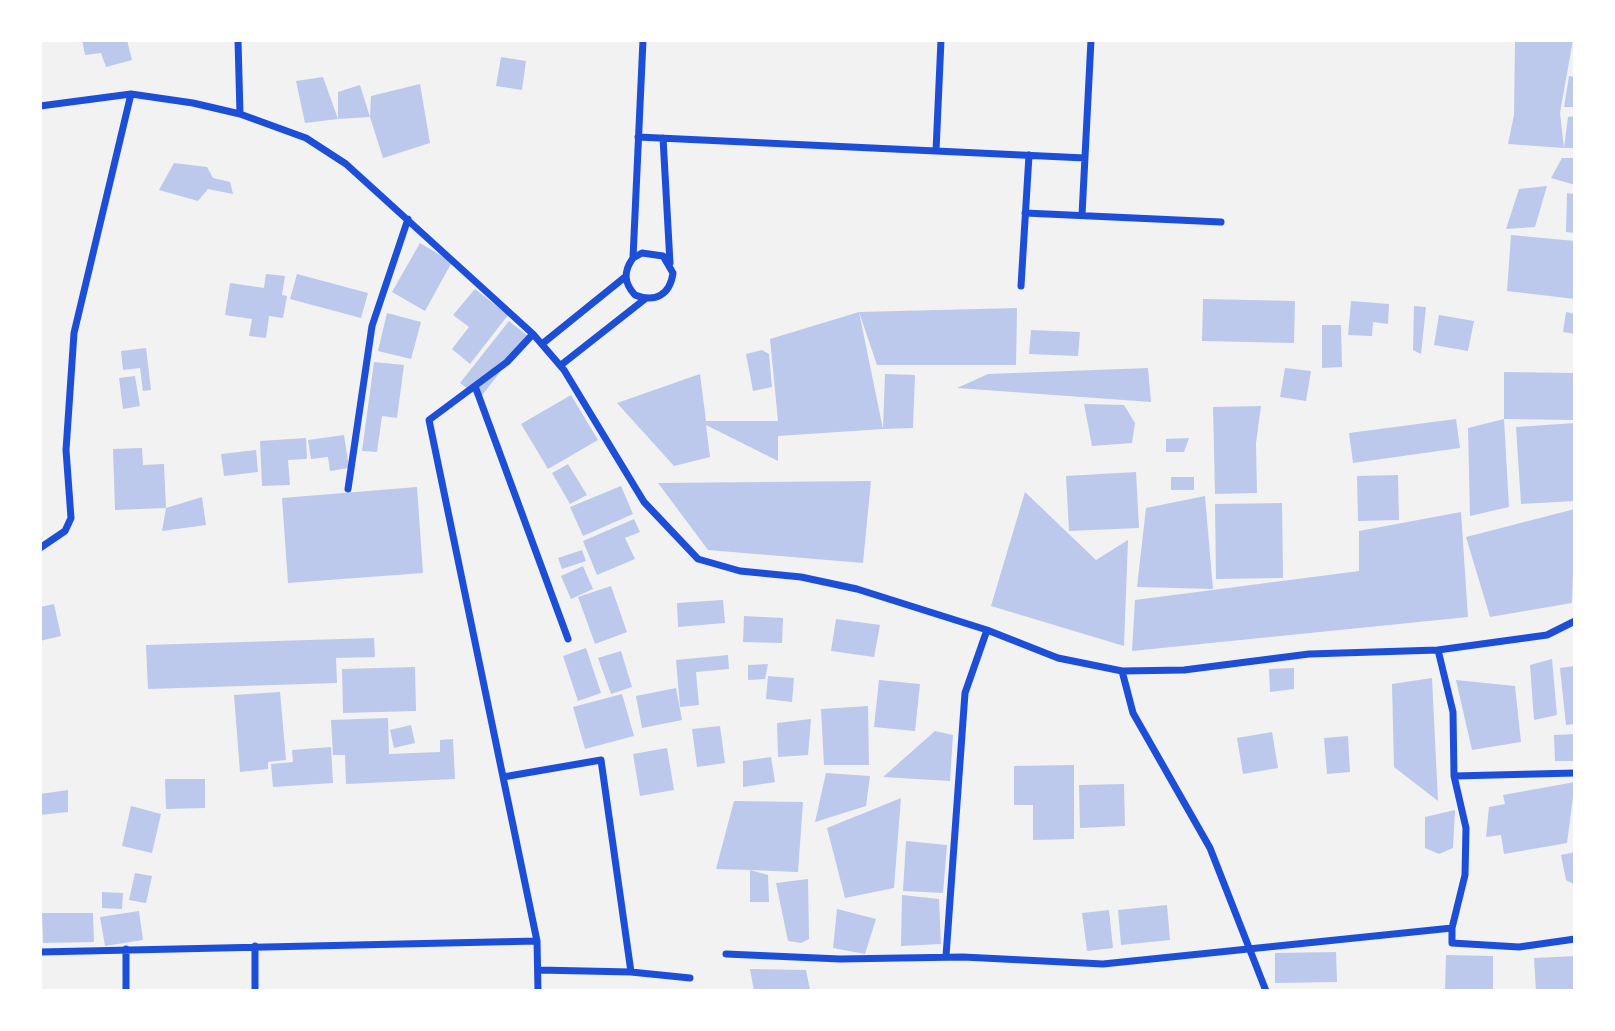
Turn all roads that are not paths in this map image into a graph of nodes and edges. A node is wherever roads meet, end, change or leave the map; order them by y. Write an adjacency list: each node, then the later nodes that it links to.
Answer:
1 (238, 40): 7 (street)
2 (643, 40): 8 (street)
3 (941, 40): 10 (street)
4 (1091, 40): 12 (street)
5 (131, 94): 6 (street); 7 (street); 27 (street)
6 (40, 106)
7 (240, 114): 15 (street)
8 (638, 137): 9 (street); 17 (street)
9 (663, 138): 10 (street); 18 (street)
10 (936, 151): 11 (street)
11 (1028, 155): 12 (street); 13 (street)
12 (1085, 158): 14 (street)
13 (1025, 213): 14 (street); 20 (street)
14 (1082, 215): 16 (street)
15 (408, 219): 22 (street); 26 (street)
16 (1221, 222)
17 (633, 258): 18 (street); 19 (street)
18 (670, 263): 21 (street)
19 (625, 277): 21 (street); 23 (street)
20 (1021, 286)
21 (645, 299): 24 (street)
22 (533, 334): 23 (street); 25 (street)
23 (542, 344): 24 (street)
24 (561, 365): 29 (street)
25 (475, 386): 30 (street); 35 (street)
26 (348, 488)
27 (40, 548)
28 (1575, 621): 31 (street)
29 (986, 631): 32 (street); 44 (street)
30 (568, 639)
31 (1438, 650): 32 (street); 34 (street)
32 (1122, 671): 41 (street)
33 (1575, 773): 34 (street)
34 (1454, 776): 36 (street)
35 (503, 777): 38 (street); 46 (street)
36 (1451, 928): 37 (street); 41 (street)
37 (1575, 939)
38 (537, 941): 39 (street); 45 (street)
39 (255, 946): 40 (street); 49 (street)
40 (126, 949): 42 (street); 48 (street)
41 (1249, 949): 44 (street); 51 (street)
42 (40, 952)
43 (726, 954): 44 (street)
44 (946, 956)
45 (538, 970): 46 (street); 50 (street)
46 (631, 972): 47 (street)
47 (690, 978)
48 (126, 991)
49 (255, 991)
50 (538, 991)
51 (1266, 991)

